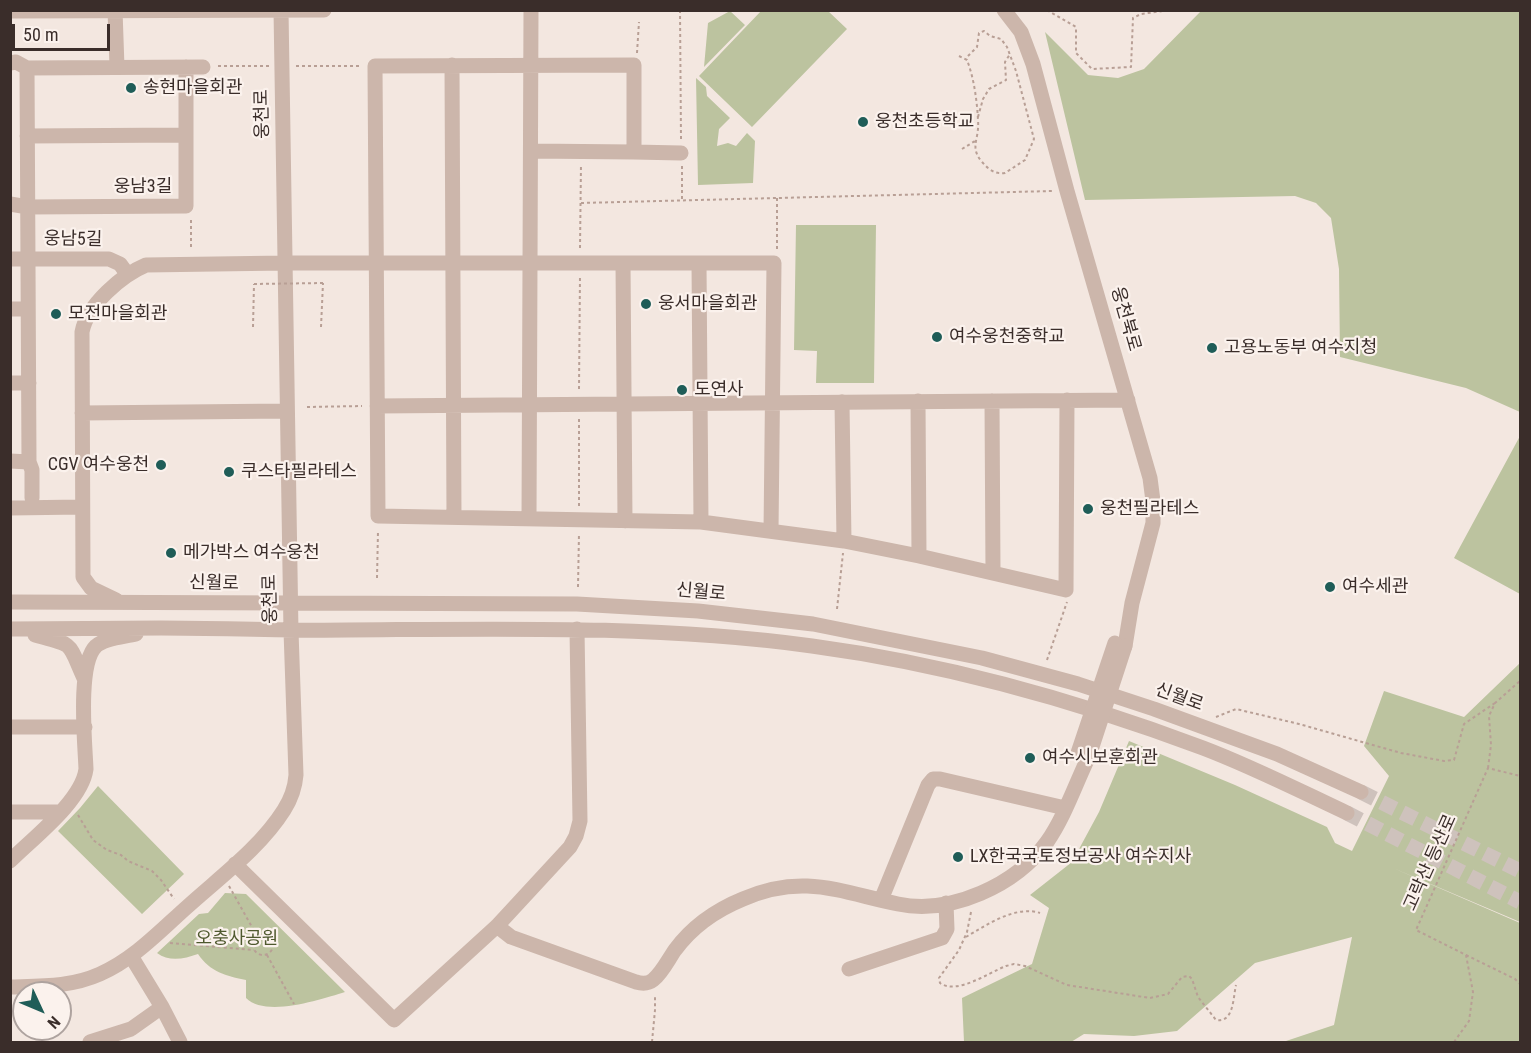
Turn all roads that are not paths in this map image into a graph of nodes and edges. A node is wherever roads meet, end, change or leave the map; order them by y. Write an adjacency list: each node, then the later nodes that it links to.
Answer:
1 (324, 10): 6 (street)
2 (531, 10): 9 (street)
3 (1004, 10): 35 (street, 웅천북로)
4 (10, 11): 5 (street)
5 (115, 11): 6 (street); 11 (street)
6 (281, 11): 23 (street, 웅천로)
7 (10, 63): 13 (street)
8 (452, 65): 9 (street); 24 (street); 25 (street)
9 (531, 65): 16 (street); 17 (street)
10 (203, 66): 12 (street)
11 (117, 67): 12 (street); 13 (street)
12 (186, 67): 14 (street, 웅남3길)
13 (27, 68): 15 (street)
14 (186, 135): 15 (street); 20 (street, 웅남3길)
15 (27, 136): 20 (street)
16 (531, 151): 17 (street); 26 (street)
17 (634, 152): 18 (street)
18 (681, 153)
19 (10, 204): 20 (street, 웅남3길)
20 (28, 207): 22 (street)
21 (10, 259): 22 (street, 웅남5길)
22 (28, 259): 29 (street, 웅남5길); 31 (street)
23 (285, 263): 24 (street); 29 (street); 45 (street, 웅천로)
24 (376, 263): 25 (street); 43 (street)
25 (452, 263): 26 (street); 44 (street)
26 (530, 263): 27 (street); 42 (street)
27 (623, 263): 28 (street); 41 (street)
28 (699, 263): 39 (street); 40 (street)
29 (128, 274): 46 (street)
30 (10, 309): 31 (street)
31 (28, 309): 33 (street)
32 (10, 383): 33 (street)
33 (29, 383): 48 (street)
34 (1067, 400): 35 (street); 37 (street); 59 (street)
35 (1128, 400): 71 (street, 웅천북로, bridge)
36 (918, 401): 37 (street); 38 (street); 58 (street)
37 (992, 401): 59 (street)
38 (842, 402): 40 (street); 57 (street)
39 (700, 403): 40 (street); 41 (street); 55 (street)
40 (772, 403): 56 (street)
41 (624, 404): 42 (street); 54 (street)
42 (530, 405): 44 (street); 53 (street)
43 (377, 406): 44 (street); 52 (street)
44 (453, 406): 52 (street)
45 (287, 411): 46 (street); 62 (street, 웅천로)
46 (82, 414): 50 (street)
47 (10, 461): 48 (street)
48 (29, 462): 49 (street)
49 (32, 498)
50 (82, 507): 51 (street); 60 (street)
51 (10, 508)
52 (454, 517): 53 (street)
53 (530, 519): 54 (street)
54 (625, 520): 55 (street)
55 (701, 522): 56 (street)
56 (771, 531): 57 (street)
57 (844, 542): 58 (street)
58 (919, 556): 59 (street)
59 (993, 572)
60 (119, 602): 61 (street, 신월로); 62 (street, 신월로)
61 (10, 603)
62 (290, 604): 66 (street, 웅천로); 70 (street, 신월로)
63 (163, 628): 64 (street); 66 (street); 67 (street)
64 (11, 629): 67 (street)
65 (577, 629): 66 (street); 74 (street); 79 (street)
66 (291, 631): 76 (street, 웅천로)
67 (84, 678): 69 (street)
68 (10, 727): 69 (street)
69 (85, 728): 73 (street)
70 (1361, 792)
71 (1065, 808): 77 (street); 78 (street, 웅천북로)
72 (10, 812): 73 (street)
73 (60, 812): 75 (street)
74 (1347, 813)
75 (10, 861)
76 (235, 864): 79 (street); 80 (street, 웅천로)
77 (881, 900): 78 (street, 웅천북로); 79 (street, 웅천북로)
78 (946, 903): 81 (street)
79 (497, 926)
80 (131, 956): 82 (street, 웅천로); 83 (street)
81 (849, 969)
82 (10, 987)
83 (162, 1007): 84 (street); 85 (street)
84 (90, 1042)
85 (180, 1042)

